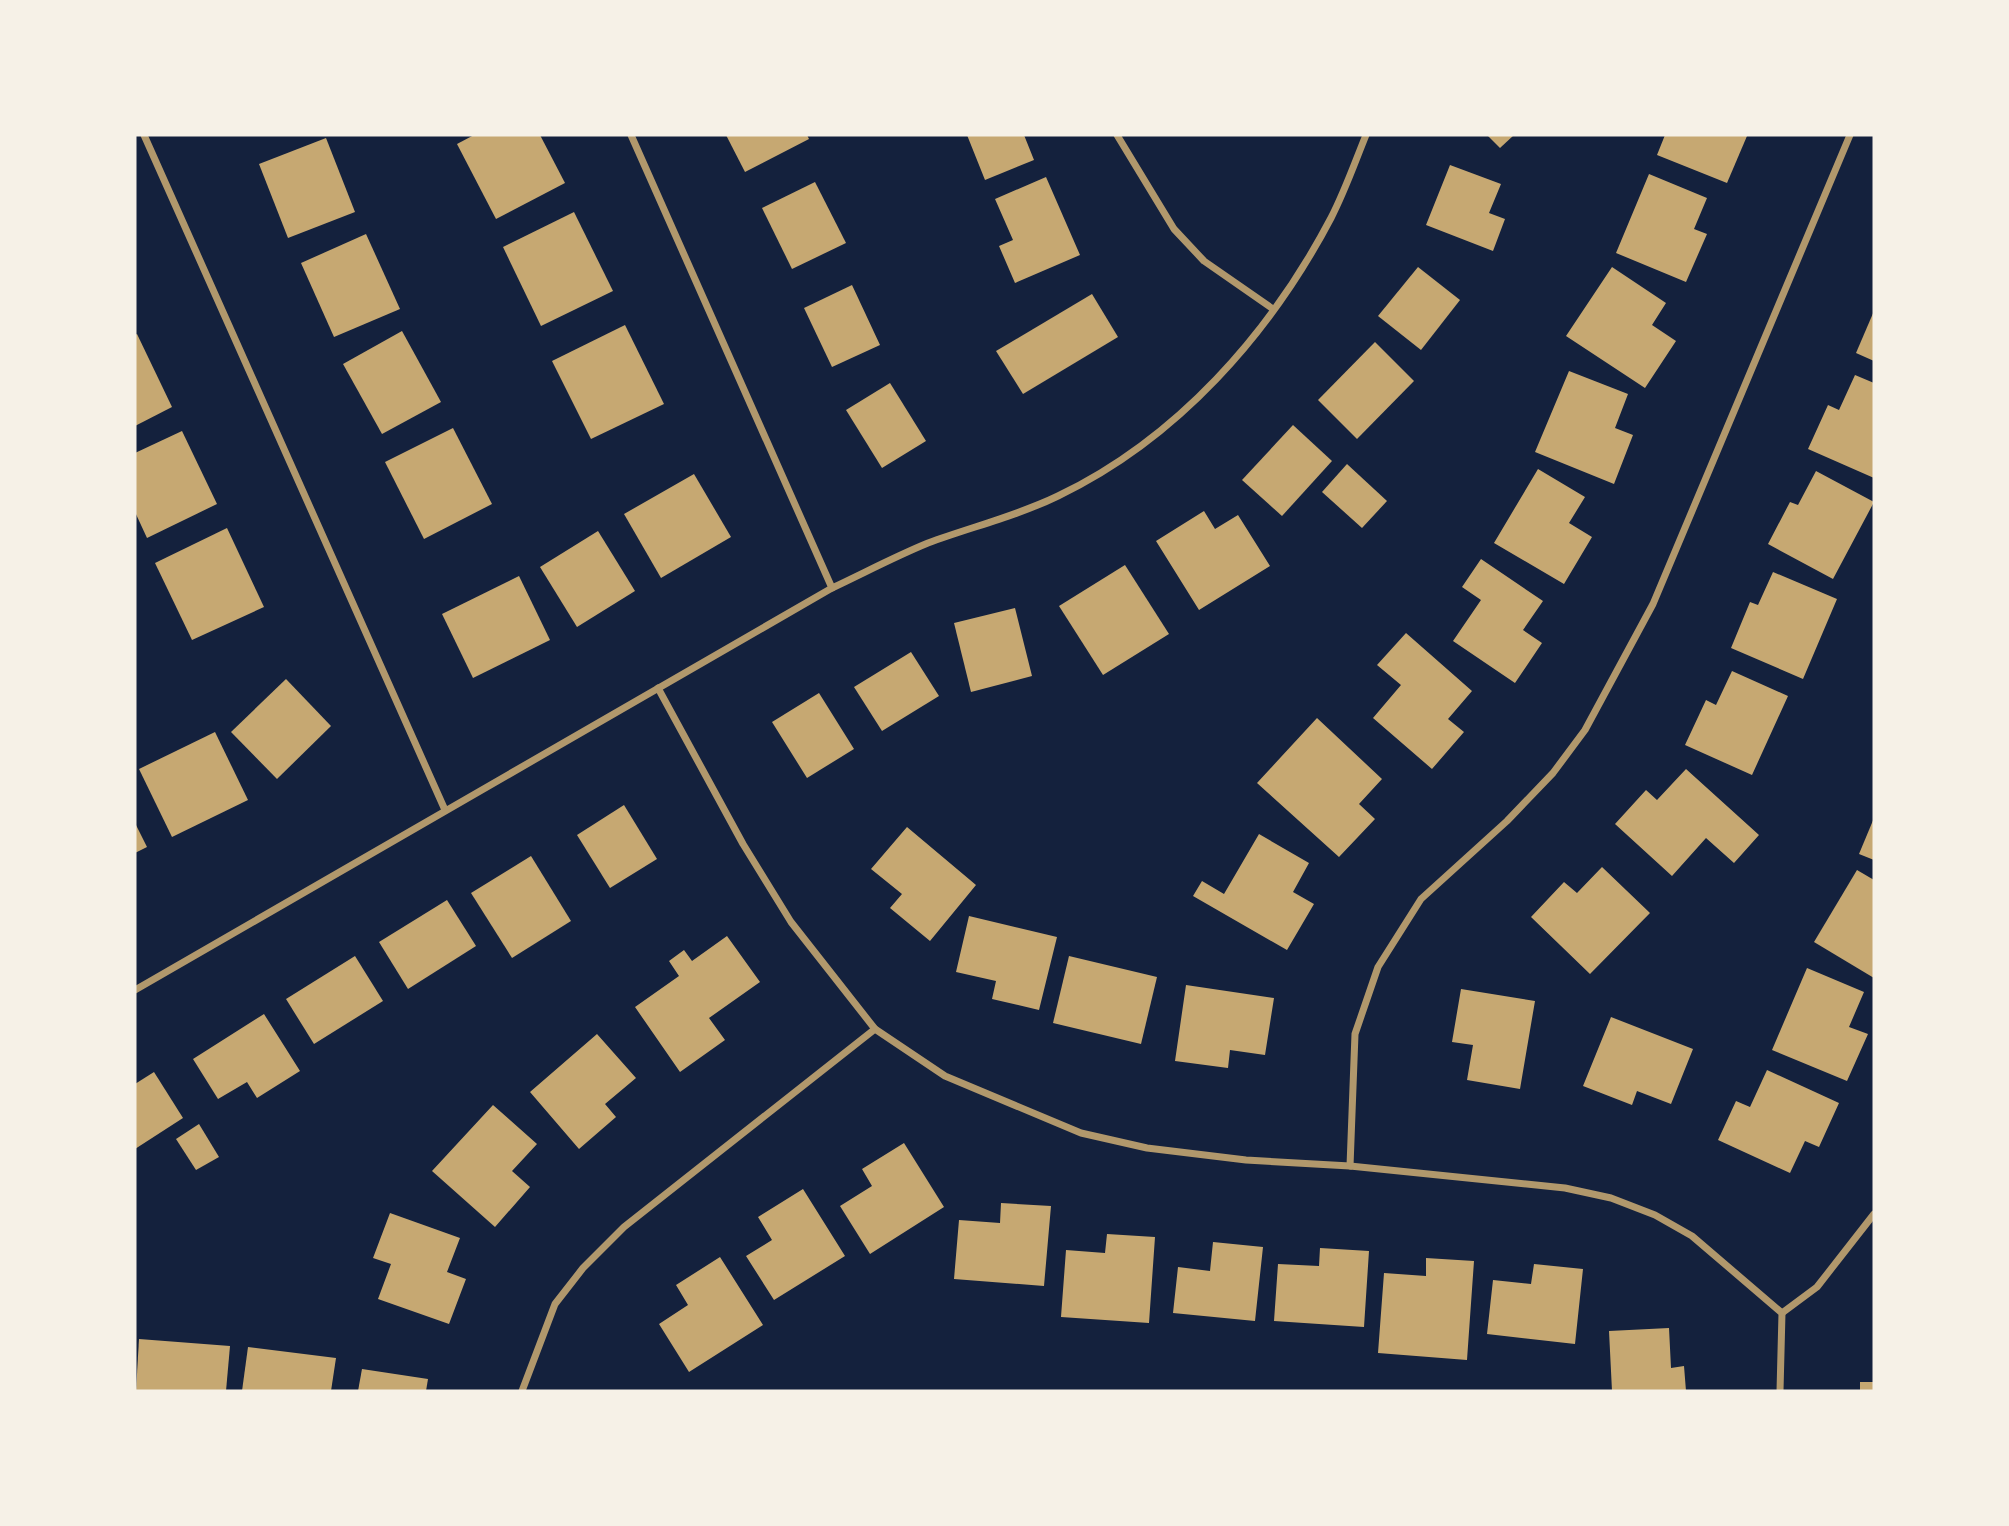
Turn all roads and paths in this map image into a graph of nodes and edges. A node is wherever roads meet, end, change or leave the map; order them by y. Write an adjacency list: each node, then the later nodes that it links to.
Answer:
1 (144, 135): 9 (street)
2 (631, 135): 7 (street)
3 (1117, 135): 6 (street)
4 (1366, 135): 6 (street)
5 (1850, 135): 12 (street)
6 (1273, 309): 7 (street)
7 (832, 588): 8 (street)
8 (659, 688): 9 (street); 11 (street)
9 (445, 810): 10 (street)
10 (135, 990)
11 (875, 1029): 12 (street); 15 (street)
12 (1350, 1166): 14 (street)
13 (1874, 1214): 14 (street)
14 (1782, 1314): 16 (street)
15 (522, 1391)
16 (1780, 1391)

